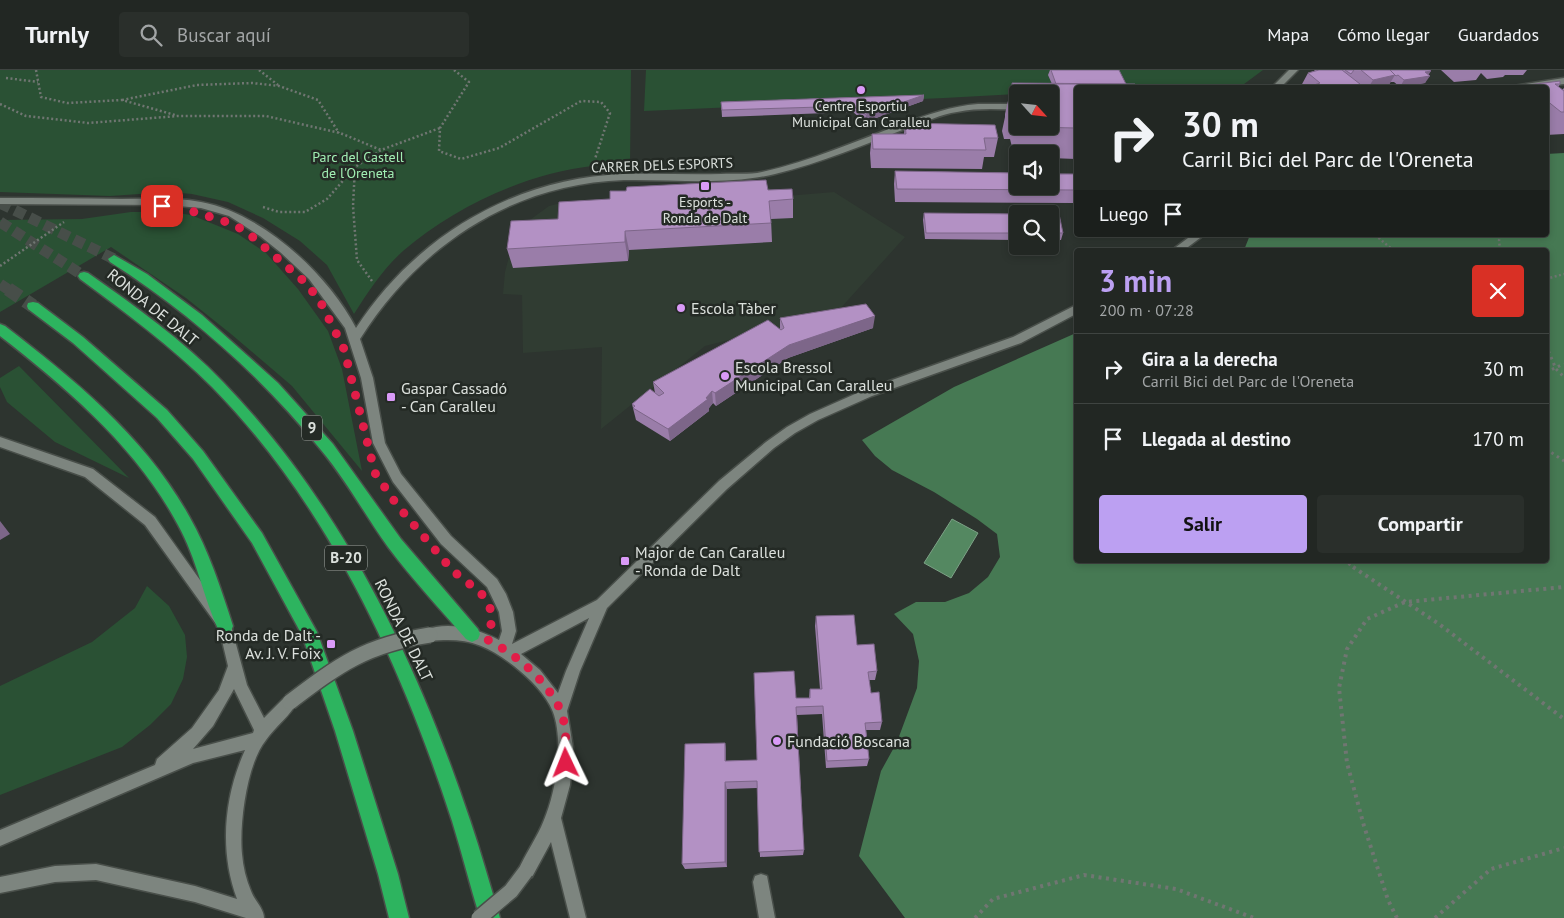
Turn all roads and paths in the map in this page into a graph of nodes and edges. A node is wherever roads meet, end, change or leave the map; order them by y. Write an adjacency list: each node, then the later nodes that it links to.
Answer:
1 (36, 70): 7 (path)
2 (259, 70): 10 (path)
3 (454, 70): 15 (path)
4 (1294, 70): 8 (street)
5 (6, 78): 7 (path)
6 (1564, 81): 9 (street)
7 (38, 82): 11 (path)
8 (1278, 85)
9 (1530, 85)
10 (279, 86): 11 (path); 16 (path)
11 (122, 100): 14 (path)
12 (0, 104): 14 (path)
13 (1009, 106): 19 (street, CARRER DELS ESPORTS)
14 (178, 116): 16 (path)
15 (440, 128): 17 (path); 19 (path)
16 (340, 133): 17 (path)
17 (381, 150): 18 (path)
18 (355, 166): 21 (path); 32 (path)
19 (589, 180): 32 (street, CARRER DELS ESPORTS)
20 (0, 201): 36 (street)
21 (256, 204)
22 (58, 227): 28 (path)
23 (1196, 237): 25 (street)
24 (1377, 237): 26 (path)
25 (1180, 248)
26 (1391, 248)
27 (114, 259): 50 (highway, 9)
28 (0, 266)
29 (1564, 274): 31 (path)
30 (84, 276): 65 (highway, RONDA DE DALT / B-20)
31 (1549, 278)
32 (389, 289): 36 (street, CARRER DELS ESPORTS)
33 (33, 306): 63 (highway)
34 (1074, 310): 48 (street)
35 (0, 329): 49 (highway)
36 (354, 339): 51 (street)
37 (1549, 352): 39 (path)
38 (1564, 364): 39 (path)
39 (1556, 369): 40 (path); 41 (path)
40 (1549, 371)
41 (1564, 377)
42 (0, 442): 49 (street)
43 (1549, 451): 44 (path)
44 (1564, 461)
45 (1347, 563): 47 (path)
46 (1564, 587): 47 (path)
47 (1405, 602): 54 (path); 70 (path)
48 (602, 604): 51 (street); 53 (street)
49 (225, 626): 52 (street)
50 (472, 634): 51 (street); 55 (street, bridge)
51 (506, 651): 53 (street)
52 (235, 666): 55 (street); 56 (street)
53 (560, 711): 57 (street)
54 (1564, 719)
55 (260, 735): 56 (street); 62 (street)
56 (131, 783): 58 (street)
57 (553, 819): 64 (street, bridge); 66 (street)
58 (0, 838)
59 (1564, 848): 71 (path)
60 (761, 882): 67 (street)
61 (0, 885): 62 (street)
62 (255, 915)
63 (399, 918)
64 (479, 918)
65 (490, 918)
66 (578, 918)
67 (768, 918)
68 (975, 918): 69 (path)
69 (1254, 918)
70 (1397, 918)
71 (1435, 918)

